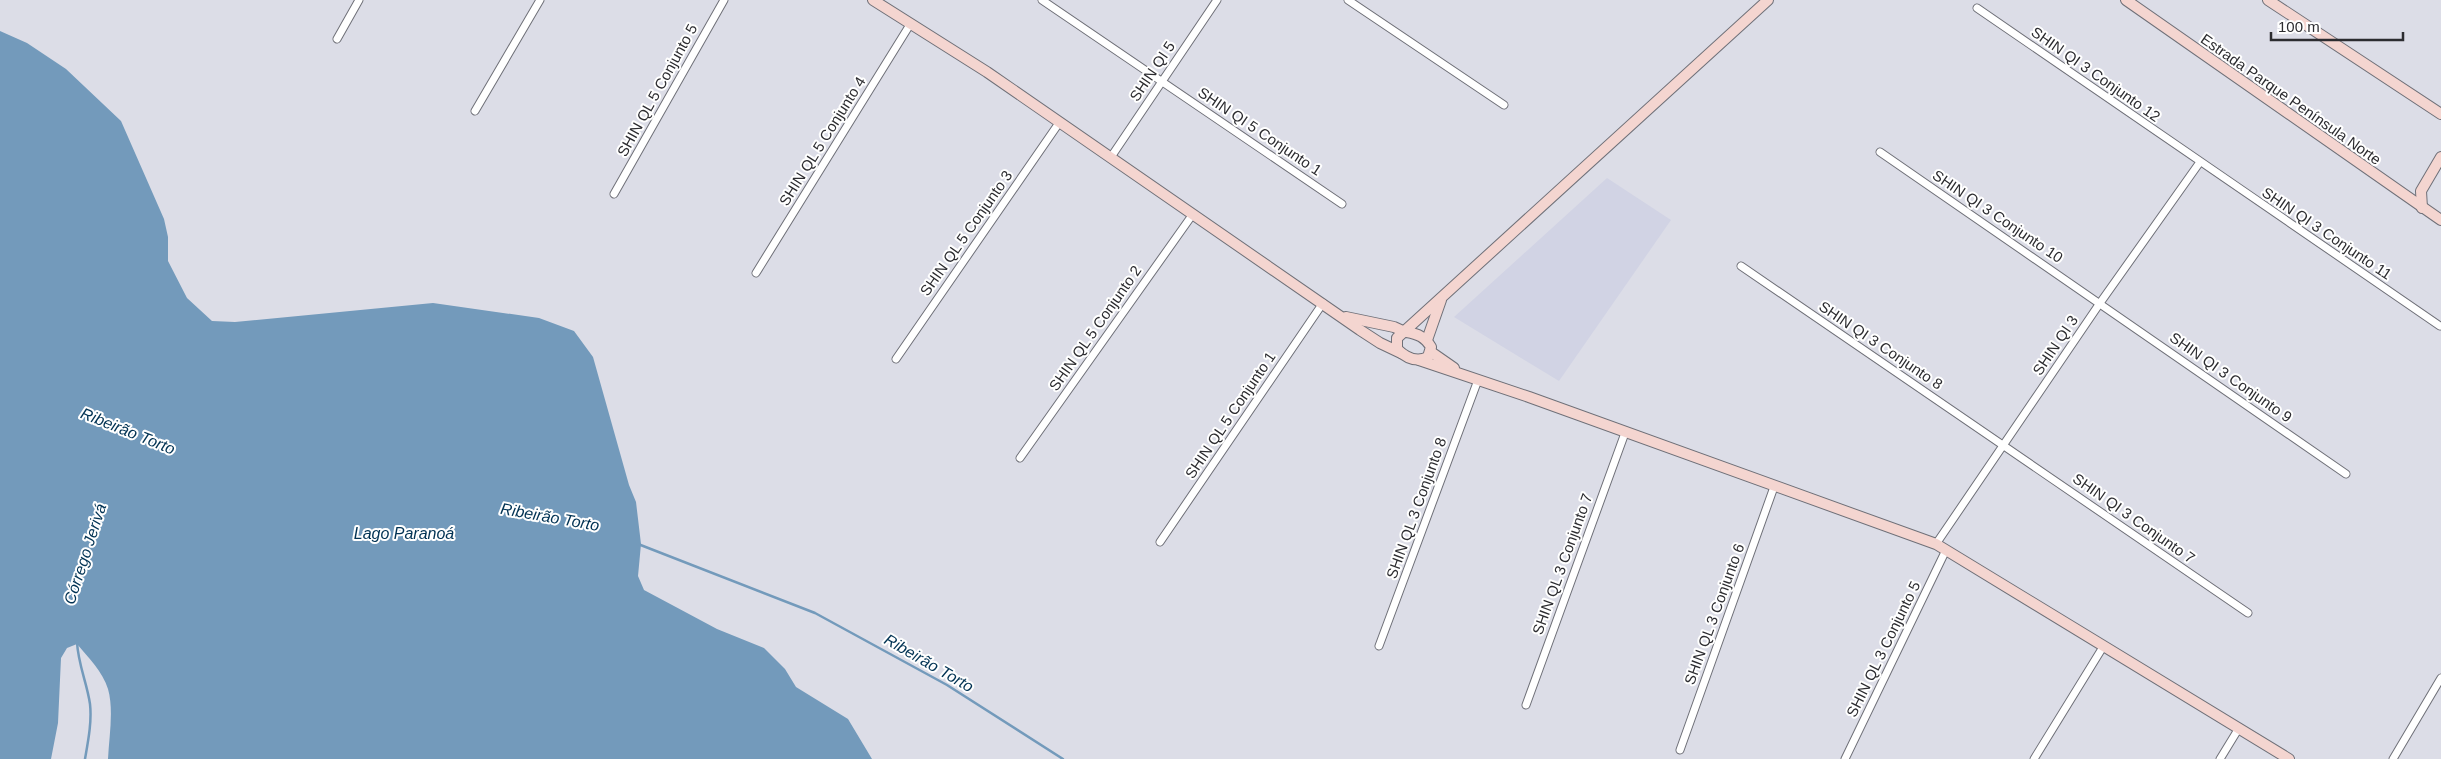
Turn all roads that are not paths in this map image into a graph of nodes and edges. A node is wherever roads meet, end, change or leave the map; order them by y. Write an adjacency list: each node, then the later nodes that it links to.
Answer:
1 (359, 0): 13 (street)
2 (540, 0): 16 (street)
3 (724, 0): 23 (street, SHIN QL 5 Conjunto 5)
4 (873, 0): 12 (street)
5 (1042, 0): 14 (street, SHIN QI 5 Conjunto 1)
6 (1217, 0): 14 (street, SHIN QI 5)
7 (1348, 0): 15 (street)
8 (1768, 0): 30 (street)
9 (2126, 0): 25 (street, Estrada Parque Península Norte)
10 (2268, 0): 17 (street)
11 (1977, 8): 22 (street, SHIN QI 3 Conjunto 12)
12 (911, 23): 18 (street); 29 (street, SHIN QL 5 Conjunto 4)
13 (337, 39)
14 (1162, 81): 20 (street, SHIN QI 5); 24 (street, SHIN QI 5 Conjunto 1)
15 (1504, 105)
16 (475, 111)
17 (2441, 114)
18 (1059, 122): 20 (street); 39 (street, SHIN QL 5 Conjunto 3)
19 (1880, 152): 32 (street, SHIN QI 3 Conjunto 10)
20 (1111, 157): 26 (street)
21 (2441, 158): 25 (street)
22 (2200, 162): 32 (street, SHIN QI 3); 34 (street, SHIN QI 3 Conjunto 11)
23 (614, 194)
24 (1342, 204)
25 (2422, 208): 27 (street, Estrada Parque Península Norte)
26 (1193, 214): 31 (street); 45 (street, SHIN QL 5 Conjunto 2)
27 (2441, 220)
28 (1741, 266): 44 (street, SHIN QI 3 Conjunto 8)
29 (756, 273)
30 (1441, 300): 35 (street); 36 (street)
31 (1323, 303): 33 (street); 48 (street, SHIN QL 5 Conjunto 1)
32 (2100, 303): 44 (street, SHIN QI 3); 46 (street, SHIN QI 3 Conjunto 9)
33 (1342, 317): 35 (street); 38 (street)
34 (2440, 326)
35 (1406, 332): 36 (street); 38 (street)
36 (1427, 340): 37 (street)
37 (1431, 352): 40 (street); 41 (street)
38 (1401, 353): 40 (street)
39 (896, 359)
40 (1419, 360): 41 (street)
41 (1465, 375): 42 (street)
42 (1478, 380): 43 (street); 52 (street, SHIN QL 3 Conjunto 8)
43 (1625, 433): 47 (street); 55 (street, SHIN QL 3 Conjunto 7)
44 (2005, 445): 49 (street, SHIN QI 3); 51 (street, SHIN QI 3 Conjunto 7)
45 (1020, 458)
46 (2346, 474)
47 (1774, 487): 49 (street); 57 (street, SHIN QL 3 Conjunto 6)
48 (1160, 542)
49 (1936, 544): 50 (street)
50 (1946, 550): 53 (street); 58 (street, SHIN QL 3 Conjunto 5)
51 (2248, 613)
52 (1379, 646)
53 (2103, 647): 56 (street); 59 (street)
54 (2441, 678): 62 (street)
55 (1526, 705)
56 (2239, 728): 60 (street); 61 (street)
57 (1680, 750)
58 (1845, 759)
59 (2034, 759)
60 (2220, 759)
61 (2289, 759)
62 (2392, 759)

